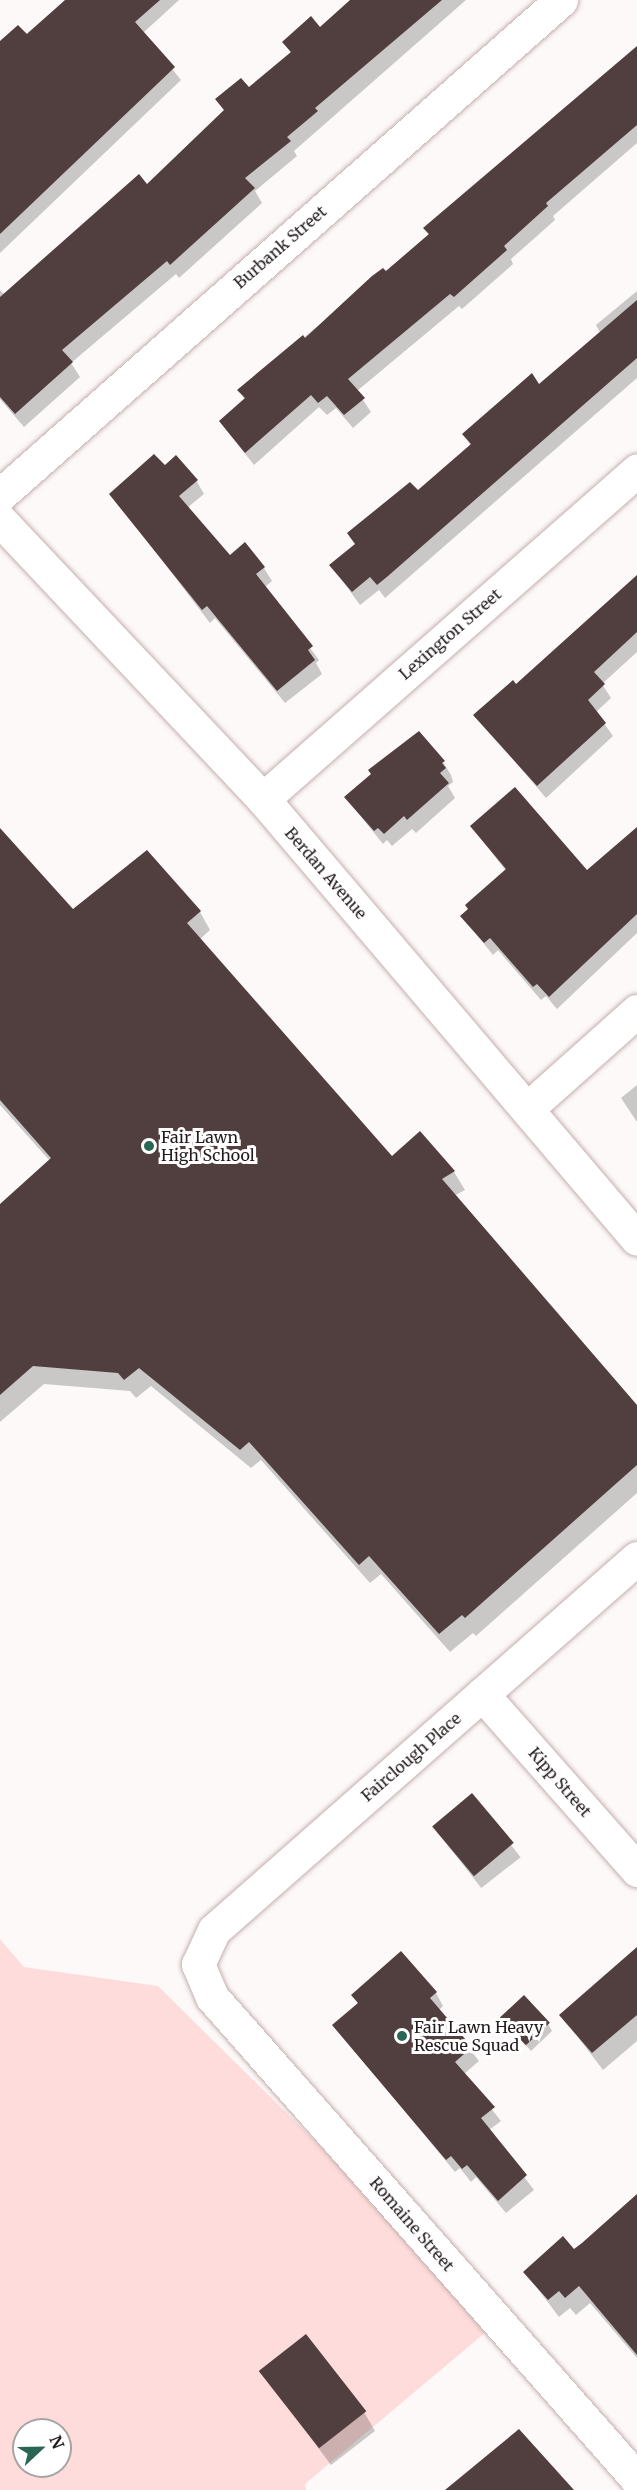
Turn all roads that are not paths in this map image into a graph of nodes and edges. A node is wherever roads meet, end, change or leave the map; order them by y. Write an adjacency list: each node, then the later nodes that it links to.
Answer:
1 (561, 0): 3 (street, Burbank Street)
2 (637, 470): 5 (street, Lexington Street)
3 (0, 495)
4 (0, 520): 5 (street, Berdan Avenue)
5 (263, 799): 7 (street, Berdan Avenue)
6 (637, 1011): 7 (street)
7 (528, 1108): 8 (street, Berdan Avenue)
8 (637, 1239)
9 (637, 1558): 10 (street, Fairclough Place)
10 (482, 1694): 11 (street, Kipp Street); 12 (street, Fairclough Place)
11 (637, 1870)
12 (198, 1964): 13 (street, Romaine Street)
13 (637, 2479)

